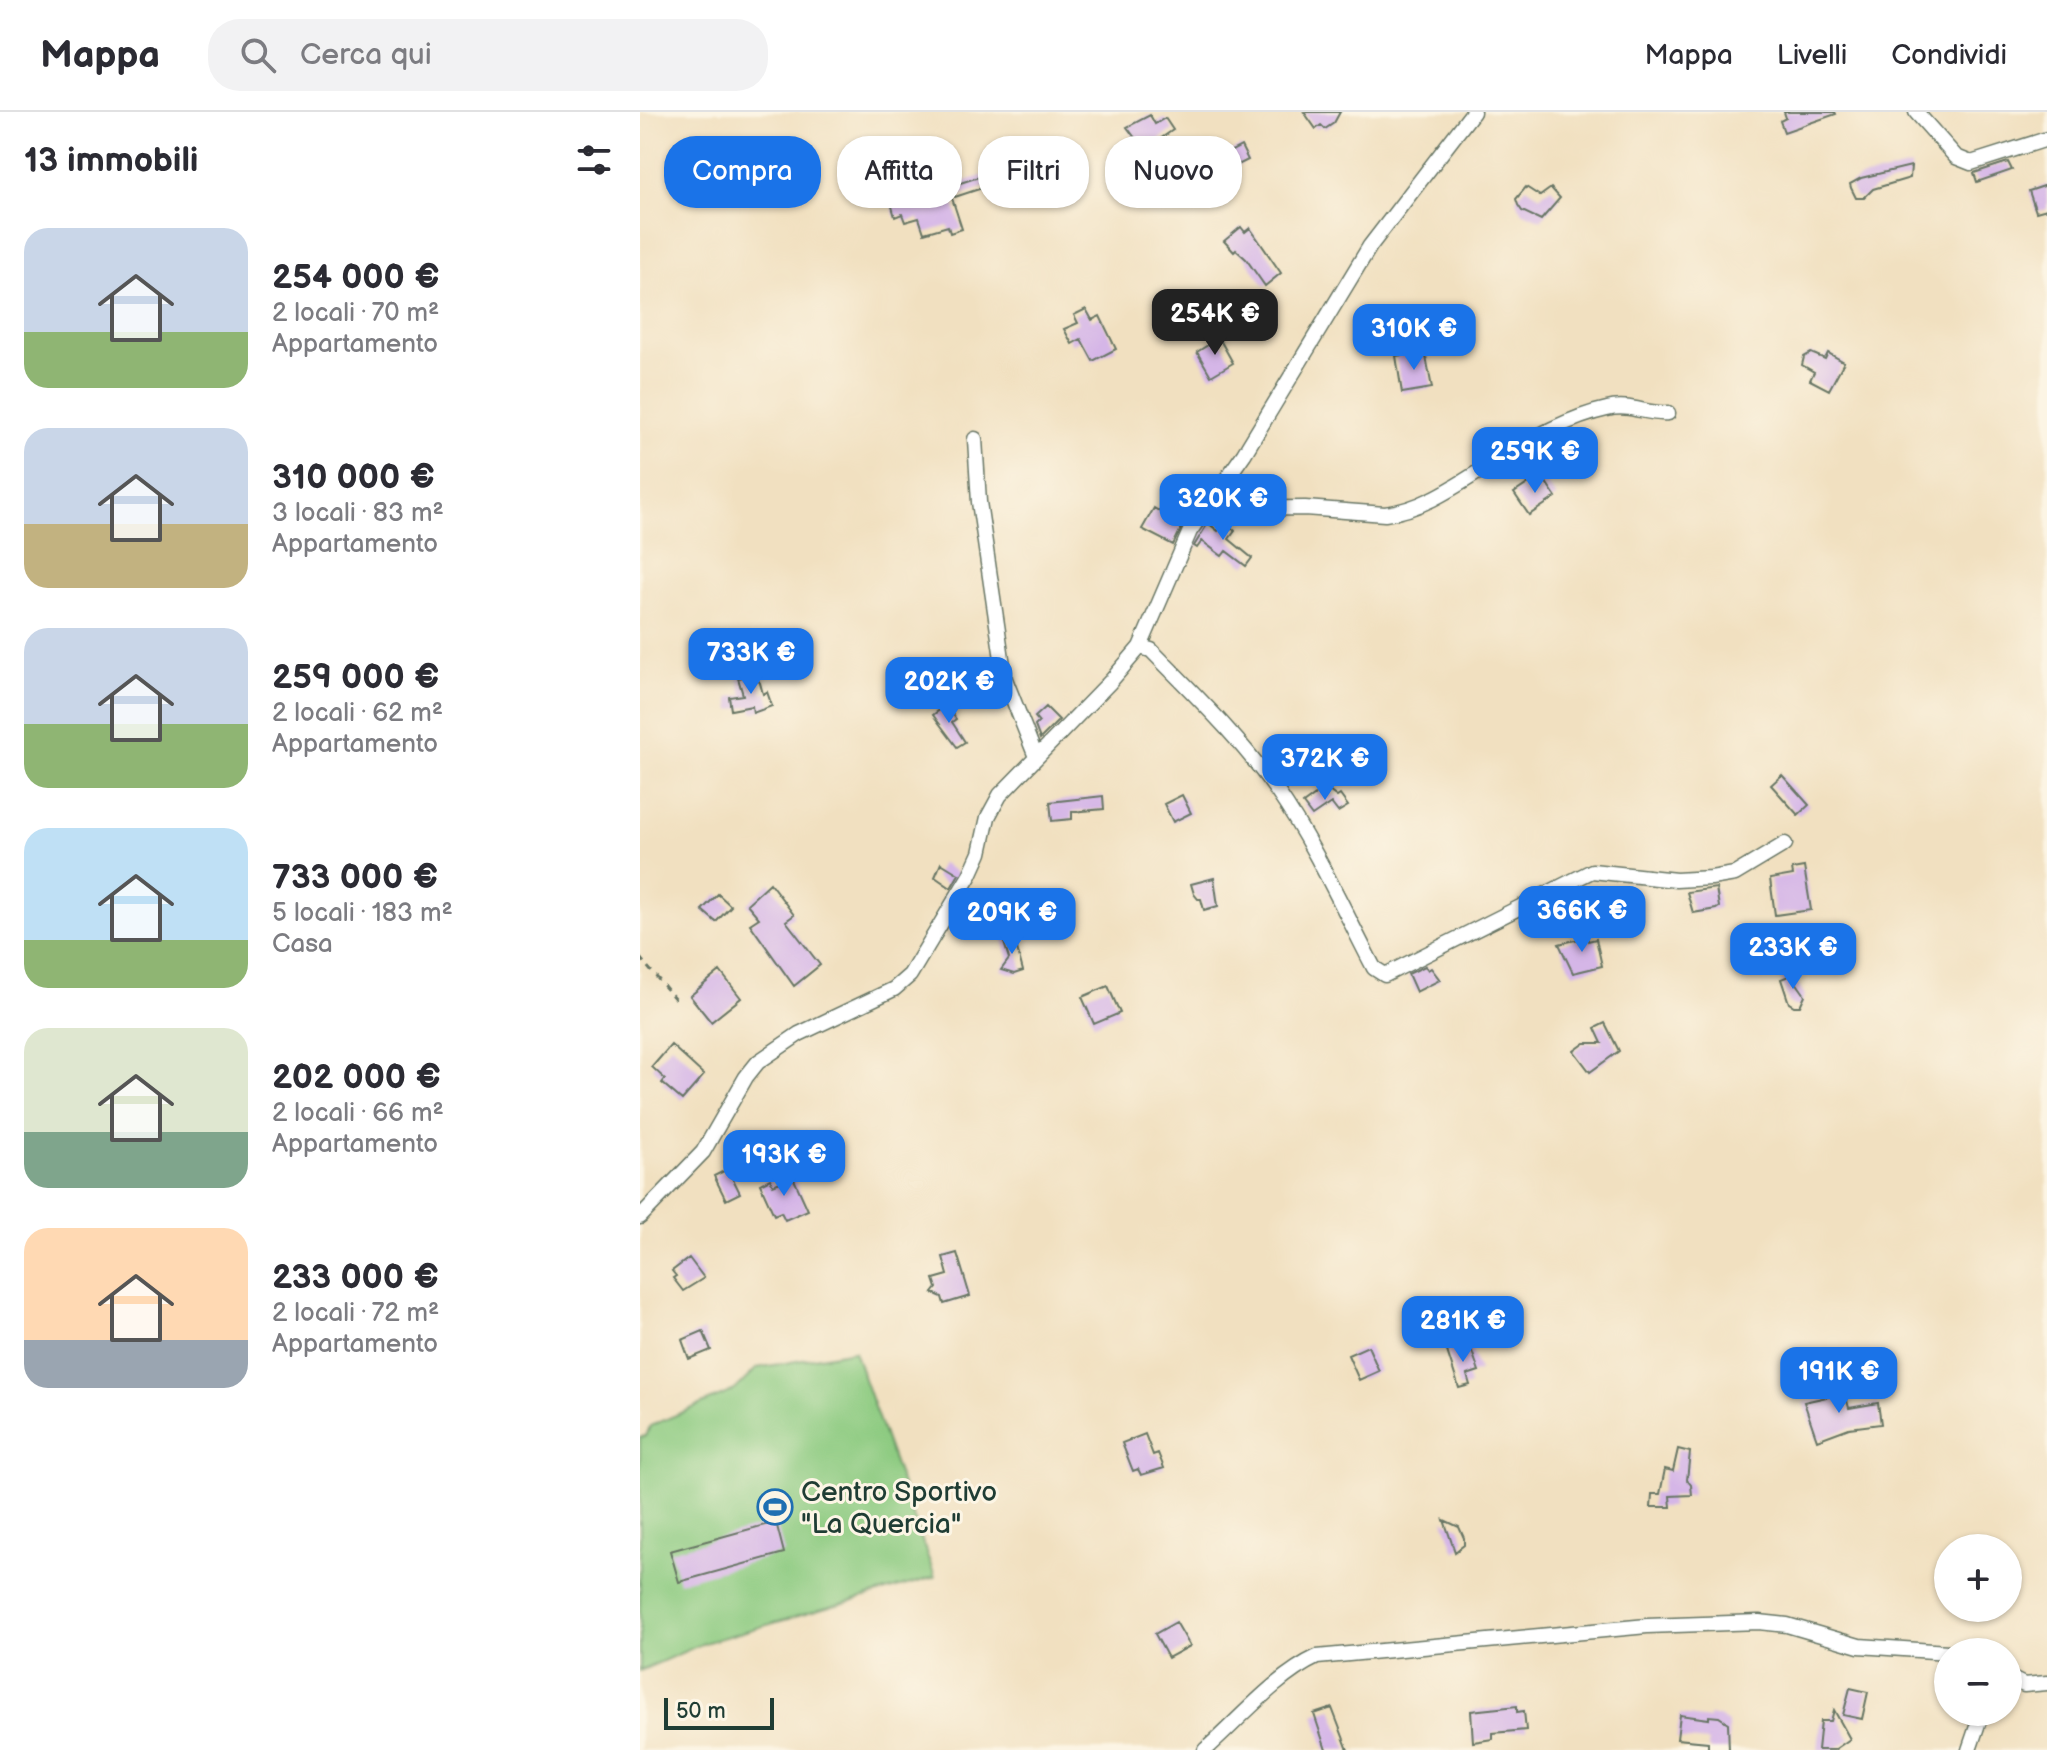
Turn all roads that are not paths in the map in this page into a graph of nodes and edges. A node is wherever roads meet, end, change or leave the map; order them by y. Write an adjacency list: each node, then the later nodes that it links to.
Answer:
1 (1473, 112): 6 (street)
2 (1916, 112): 3 (street)
3 (2047, 139)
4 (1668, 413): 6 (street)
5 (975, 439): 8 (street)
6 (1210, 502): 7 (street)
7 (1140, 647): 8 (street); 9 (street)
8 (1036, 757): 10 (street)
9 (1785, 844)
10 (640, 1217)
11 (1934, 1651): 15 (street)
12 (2047, 1683): 13 (street)
13 (2022, 1684)
14 (1977, 1726): 16 (street)
15 (1205, 1750)
16 (1969, 1750)

